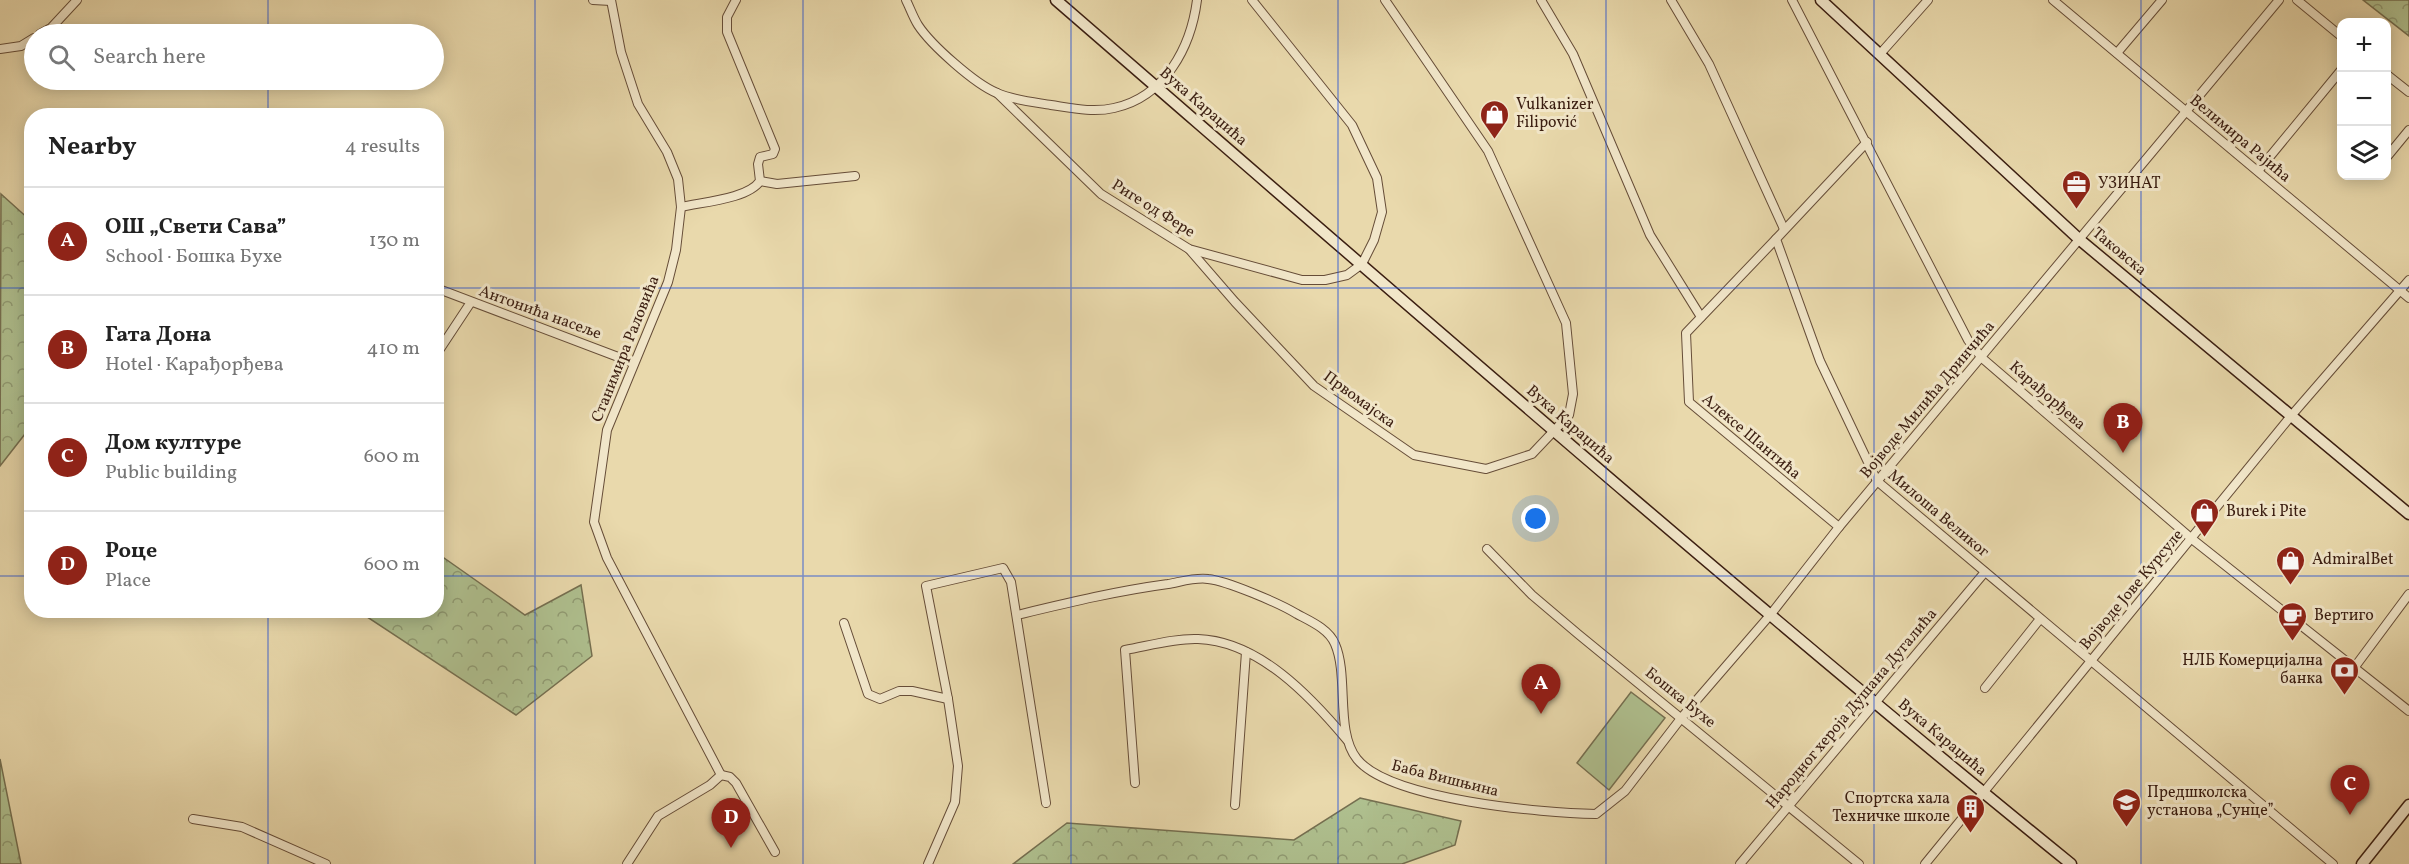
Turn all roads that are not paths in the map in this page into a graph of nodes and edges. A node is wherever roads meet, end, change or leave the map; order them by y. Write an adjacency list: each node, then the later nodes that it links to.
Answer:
1 (77, 0): 19 (street)
2 (593, 0): 3 (street)
3 (611, 0): 37 (street, Станимира Раловића)
4 (736, 0): 36 (street)
5 (906, 0): 29 (street)
6 (1056, 0): 27 (street, Вука Караџића)
7 (1197, 0): 27 (street)
8 (1252, 0): 42 (street)
9 (1385, 0): 53 (street, Првомајска)
10 (1540, 0): 48 (street)
11 (1671, 0): 38 (street)
12 (1792, 0): 32 (street, Карађорђева)
13 (1821, 0): 24 (street, Таковска)
14 (1928, 0): 24 (street)
15 (2054, 0): 23 (street, Велимира Рајића)
16 (2162, 0): 23 (street)
17 (2279, 0): 30 (street, Војводе Милића Дринчића)
18 (2297, 0): 20 (street)
19 (55, 24)
20 (2337, 33)
21 (24, 44): 22 (street)
22 (0, 49)
23 (2117, 53): 30 (street, Велимира Рајића)
24 (1880, 54): 40 (street, Таковска)
25 (2340, 72): 34 (street)
26 (2391, 78): 28 (street)
27 (1157, 87): 29 (street); 42 (street, Вука Караџића)
28 (2409, 92)
29 (997, 93): 41 (street, Риге од Фере)
30 (2188, 112): 34 (street, Велимира Рајића); 40 (street, Војводе Милића Дринчића)
31 (2409, 130): 33 (street)
32 (1867, 142): 38 (street); 50 (street, Карађорђева)
33 (2391, 152)
34 (2258, 171): 45 (street, Велимира Рајића)
35 (855, 176): 36 (street)
36 (760, 181): 37 (street)
37 (681, 207): 51 (street, Станимира Раловића)
38 (1784, 229): 39 (street)
39 (1776, 239): 48 (street, Алексе Шантића); 54 (street, Милоша Великог)
40 (2080, 240): 50 (street, Војводе Милића Дринчића); 52 (street, Таковска)
41 (1189, 249): 42 (street, Риге од Фере); 53 (street, Првомајска)
42 (1362, 264): 53 (street, Вука Караџића)
43 (2409, 280): 45 (street, Војводе Јове Курсуле)
44 (444, 291): 47 (street, Антонића насеље)
45 (2401, 291): 46 (street, Велимира Рајића); 52 (street, Војводе Јове Курсуле)
46 (2409, 298)
47 (471, 302): 49 (street); 51 (street, Антонића насеље)
48 (1701, 316): 56 (street, Алексе Шантића)
49 (444, 343)
50 (1982, 358): 54 (street, Војводе Милића Дринчића); 57 (street, Карађорђева)
51 (634, 363): 74 (street, Станимира Раловића)
52 (2291, 416): 55 (street, Таковска); 57 (street, Војводе Јове Курсуле)
53 (1555, 432): 61 (street, Вука Караџића)
54 (1876, 482): 56 (street, Војводе Милића Дринчића); 59 (street, Милоша Великог)
55 (2409, 514)
56 (1839, 527): 61 (street, Војводе Милића Дринчића)
57 (2192, 540): 66 (street, Војводе Јове Курсуле); 67 (street, Карађорђева)
58 (1487, 549): 72 (street, Бошка Бухе)
59 (1985, 572): 63 (street, Милоша Великог); 70 (street, Народног хероја Душана Дугалића)
60 (2409, 594): 67 (street)
61 (1771, 614): 70 (street, Вука Караџића); 72 (street, Војводе Милића Дринчића)
62 (1017, 615): 69 (street); 73 (street, Баба Вишњина); 77 (street)
63 (2040, 619): 66 (street, Милоша Великог); 68 (street)
64 (844, 623): 69 (street)
65 (1246, 652): 73 (street); 75 (street); 78 (street)
66 (2090, 662): 76 (street, Војводе Јове Курсуле); 91 (street, Милоша Великог)
67 (2354, 668): 71 (street, Карађорђева)
68 (1985, 688)
69 (948, 699): 86 (street)
70 (1877, 702): 76 (street, Вука Караџића); 79 (street, Народног хероја Душана Дугалића)
71 (2409, 711)
72 (1682, 717): 79 (street, Бошка Бухе); 81 (street, Војводе Милића Дринчића)
73 (1348, 741): 81 (street, Баба Вишњина)
74 (721, 775): 83 (street); 85 (street)
75 (1136, 783)
76 (1982, 792): 89 (street, Војводе Јове Курсуле); 90 (street, Вука Караџића)
77 (1046, 803)
78 (1234, 805)
79 (1789, 805): 87 (street, Народног хероја Душана Дугалића); 88 (street, Бошка Бухе)
80 (2409, 805): 92 (street)
81 (1596, 813)
82 (193, 819): 84 (street)
83 (775, 852)
84 (326, 864)
85 (627, 864)
86 (928, 864)
87 (1740, 864)
88 (1859, 864)
89 (1925, 864)
90 (2071, 864)
91 (2333, 864)
92 (2362, 864)

